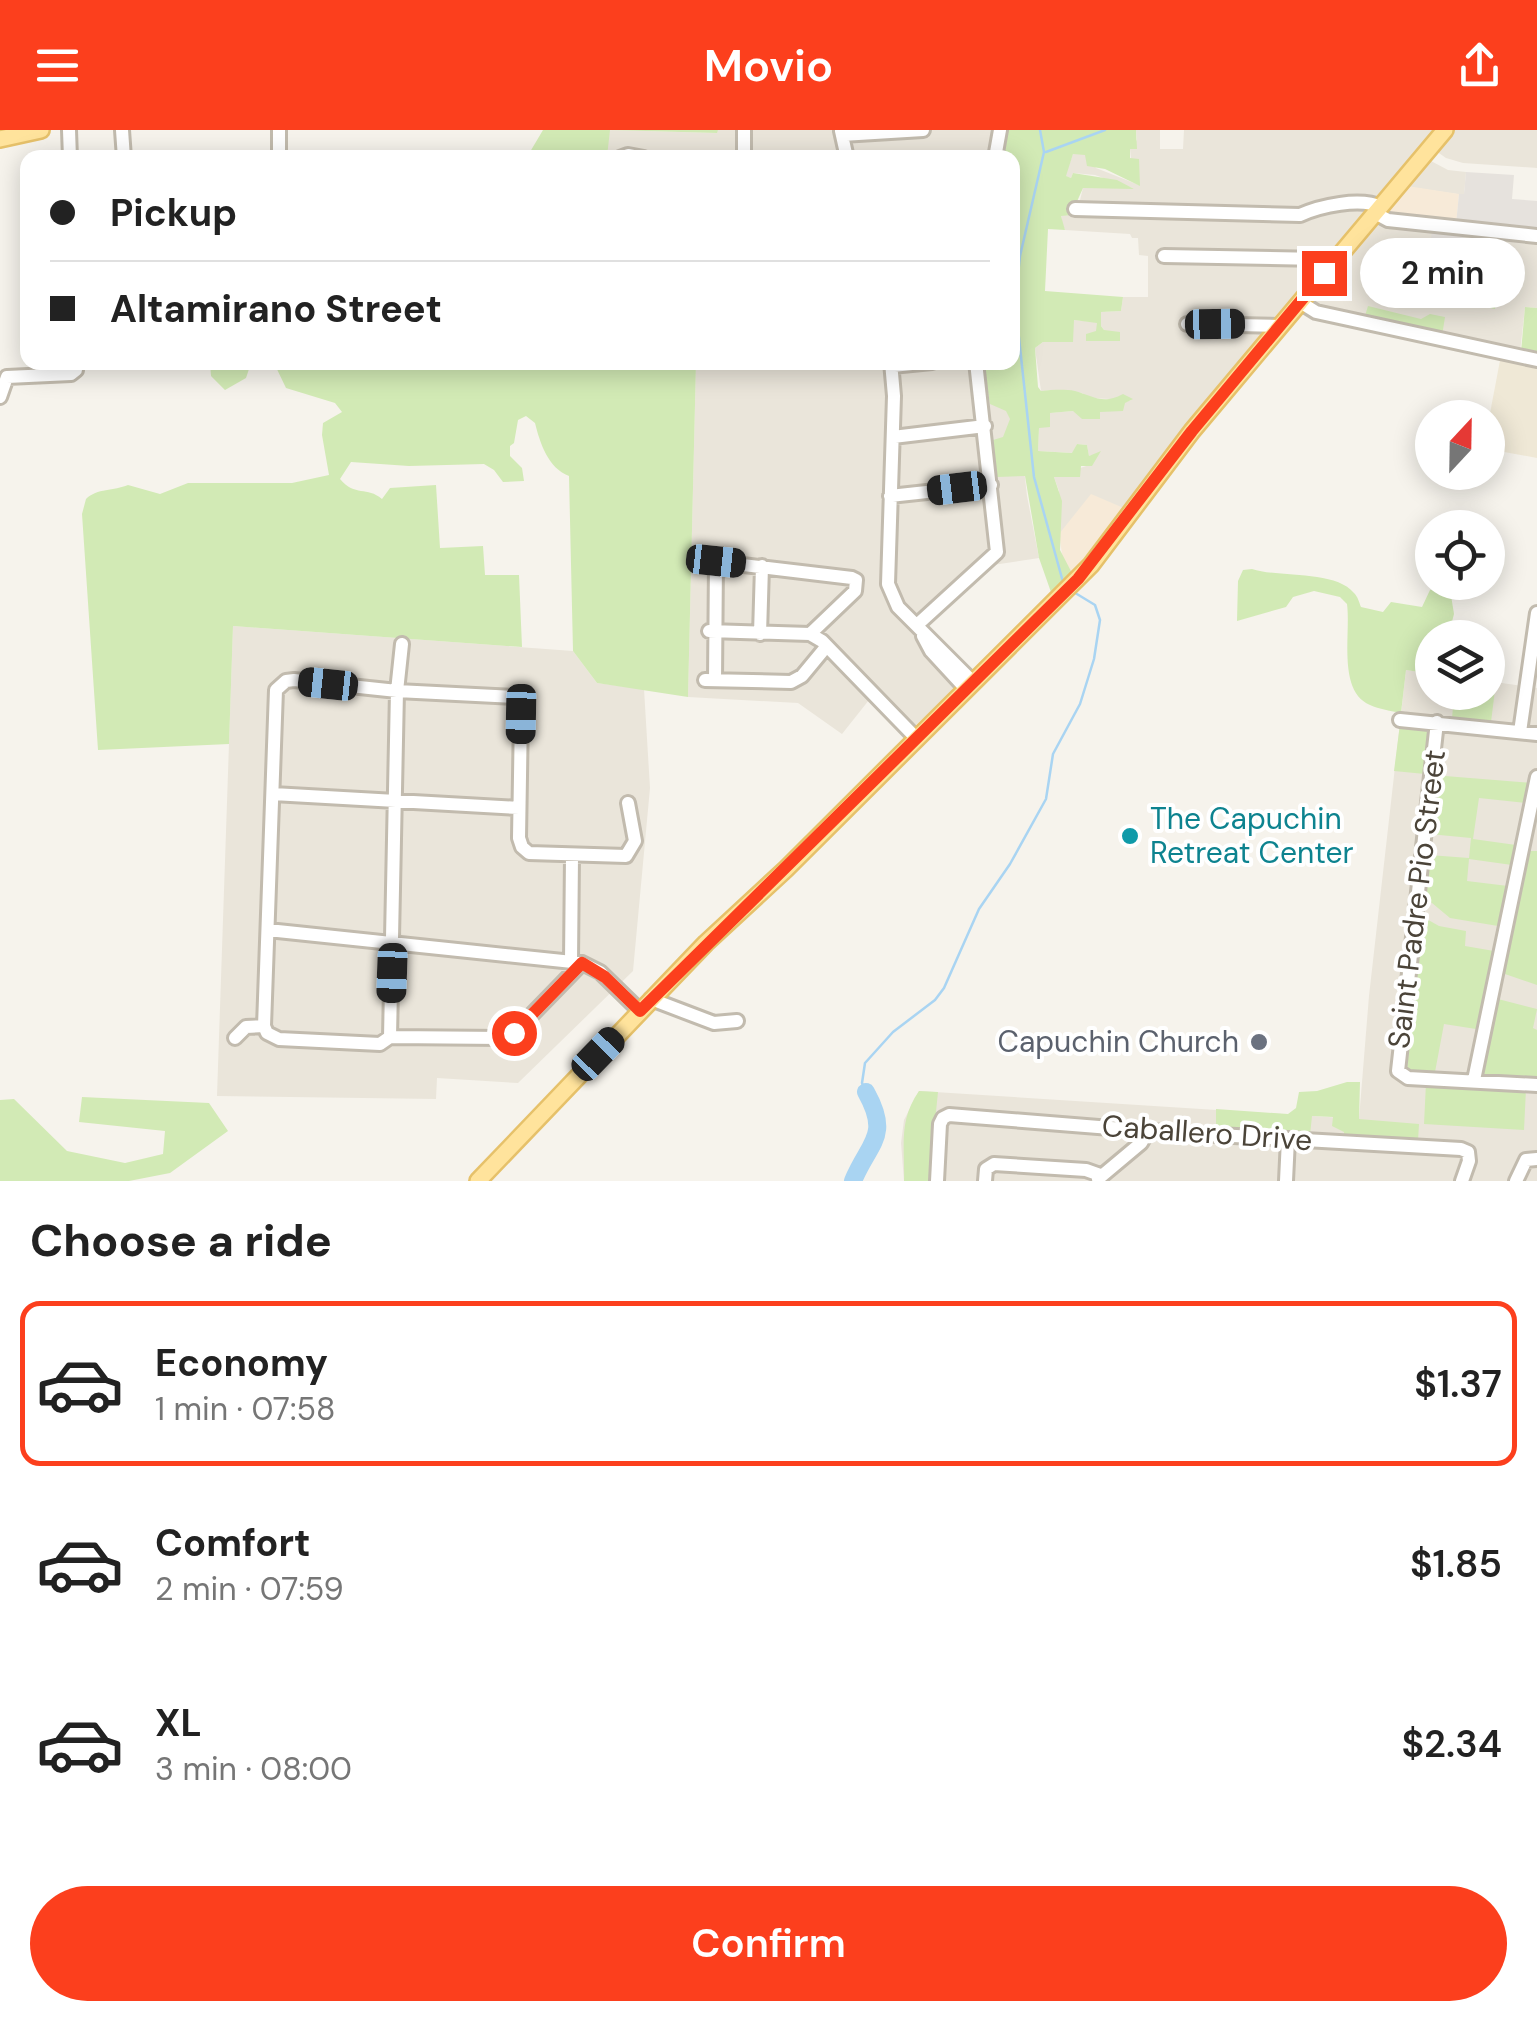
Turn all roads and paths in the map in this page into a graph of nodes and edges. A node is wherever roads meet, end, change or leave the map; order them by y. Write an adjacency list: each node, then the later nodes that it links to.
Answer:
1 (40, 130): 5 (main road)
2 (923, 130): 4 (street)
3 (1445, 130): 7 (main road)
4 (841, 133)
5 (0, 139)
6 (1075, 208): 7 (street)
7 (1378, 210): 8 (street); 10 (main road)
8 (1537, 236)
9 (1164, 256): 10 (street)
10 (1333, 262): 11 (main road)
11 (1300, 302): 13 (main road); 14 (street)
12 (1187, 324): 13 (street)
13 (1280, 326): 33 (main road)
14 (1537, 360)
15 (76, 370): 18 (street)
16 (892, 370): 20 (street)
17 (977, 370): 19 (street)
18 (1, 403)
19 (985, 426): 20 (street); 21 (street)
20 (893, 437): 22 (street)
21 (991, 484): 22 (street); 27 (street)
22 (890, 496): 27 (street)
23 (701, 560): 24 (street)
24 (716, 561): 25 (street); 28 (street)
25 (762, 566): 29 (street); 30 (street)
26 (1537, 612): 37 (street)
27 (917, 624): 33 (street)
28 (711, 631): 29 (street); 32 (street)
29 (760, 634): 30 (street)
30 (810, 634): 32 (street)
31 (402, 644): 34 (street)
32 (826, 647): 39 (street)
33 (970, 686): 39 (main road)
34 (397, 691): 41 (street); 42 (street); 44 (street)
35 (1400, 720): 36 (street)
36 (1437, 722): 37 (street); 54 (street, Saint Padre Pio Street)
37 (1520, 732): 38 (street)
38 (1537, 734)
39 (917, 739): 49 (main road)
40 (1537, 776): 54 (street)
41 (273, 794): 42 (street); 46 (street)
42 (396, 800): 44 (street); 47 (street)
43 (628, 803): 45 (street)
44 (519, 808): 45 (street)
45 (572, 856): 48 (street)
46 (268, 930): 47 (street); 51 (street)
47 (394, 941): 48 (street); 53 (street)
48 (576, 962): 49 (street); 53 (street)
49 (645, 1005): 50 (street); 60 (main road)
50 (737, 1021)
51 (264, 1026): 52 (street); 53 (street)
52 (234, 1038)
53 (390, 1038)
54 (1474, 1080): 55 (street)
55 (1537, 1085)
56 (1148, 1131): 57 (street, Caballero Drive); 59 (street); 61 (street, Caballero Drive)
57 (1288, 1139): 63 (street); 64 (street, Caballero Drive)
58 (1537, 1158): 65 (street)
59 (1098, 1178): 62 (street)
60 (478, 1181)
61 (937, 1181)
62 (985, 1181)
63 (1286, 1181)
64 (1462, 1181)
65 (1516, 1181)

